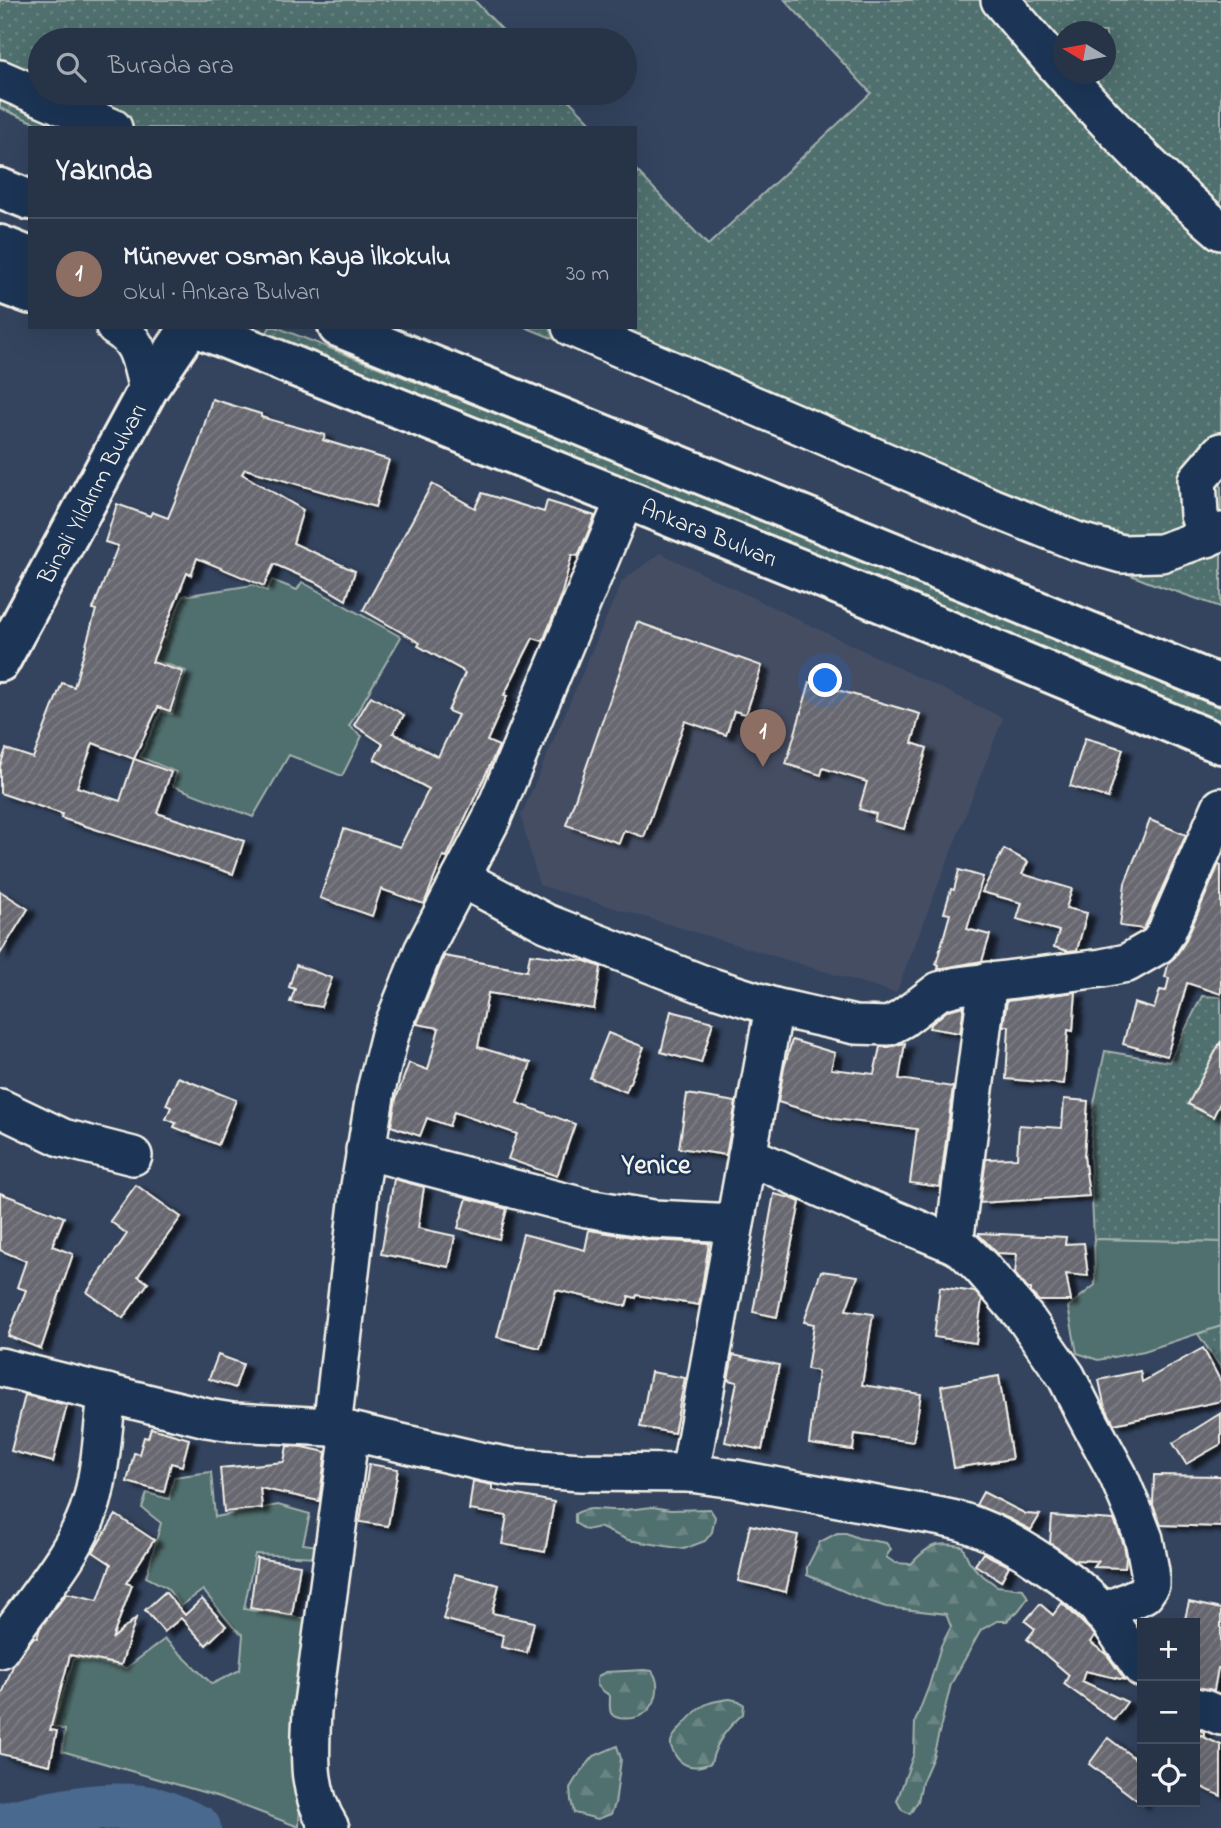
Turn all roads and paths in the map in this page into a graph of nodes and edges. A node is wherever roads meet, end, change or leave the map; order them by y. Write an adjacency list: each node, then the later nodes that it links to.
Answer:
1 (1000, 0): 8 (street)
2 (0, 79): 3 (street)
3 (28, 91)
4 (60, 105): 5 (street)
5 (108, 126)
6 (0, 188): 7 (main road)
7 (28, 199)
8 (1221, 231)
9 (0, 245): 10 (main road)
10 (28, 256)
11 (0, 284): 12 (street)
12 (28, 294)
13 (118, 329): 18 (street)
14 (189, 329): 18 (main road, Binali Yıldırım Bulvarı)
15 (201, 329): 20 (main road, Ankara Bulvarı)
16 (343, 329): 23 (main road, Ankara Bulvarı)
17 (576, 329): 21 (street)
18 (148, 389): 22 (main road, Binali Yıldırım Bulvarı)
19 (1221, 452): 21 (street)
20 (625, 499): 24 (main road, Ankara Bulvarı); 26 (street)
21 (1214, 535)
22 (0, 663)
23 (1221, 685)
24 (1221, 744)
25 (1221, 807): 27 (street)
26 (461, 878): 28 (street); 30 (street)
27 (988, 982): 28 (street); 34 (street)
28 (774, 1007): 31 (street)
29 (0, 1108): 32 (street)
30 (365, 1150): 33 (street); 37 (street)
31 (747, 1155): 33 (street); 34 (street)
32 (133, 1156)
33 (735, 1223): 38 (street)
34 (954, 1244): 39 (street)
35 (0, 1367): 36 (street)
36 (107, 1394): 37 (street); 40 (street)
37 (341, 1429): 38 (street); 44 (street)
38 (691, 1473): 39 (street)
39 (1102, 1613): 41 (street)
40 (0, 1649)
41 (1137, 1661)
42 (1200, 1708): 43 (street)
43 (1221, 1716)
44 (330, 1828)

